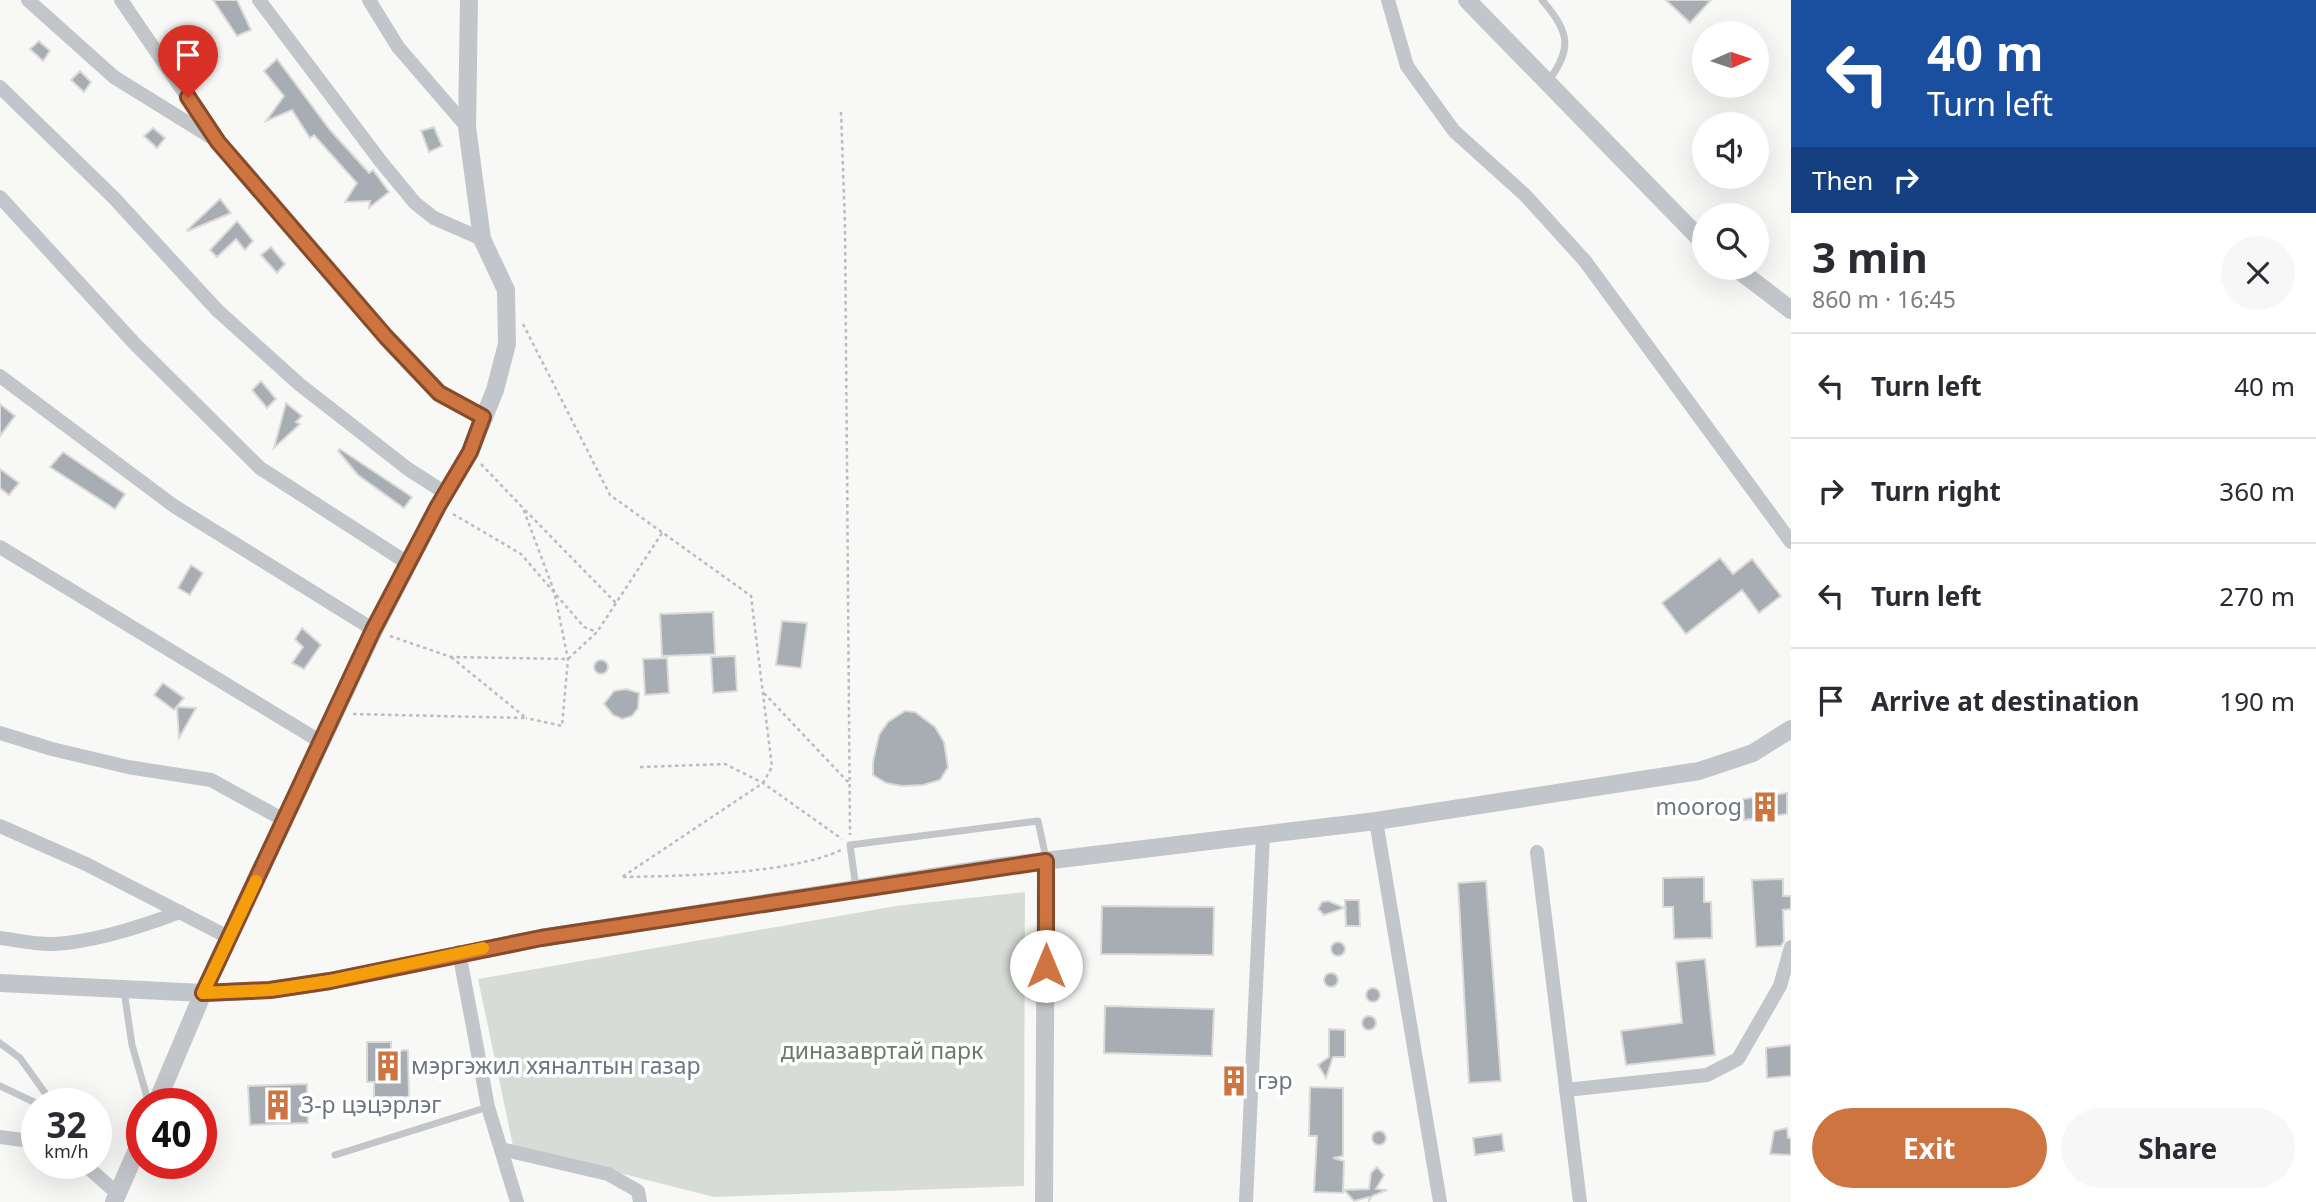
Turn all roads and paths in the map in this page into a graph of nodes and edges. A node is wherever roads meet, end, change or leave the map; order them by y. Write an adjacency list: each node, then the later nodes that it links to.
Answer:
1 (28, 0): 13 (street)
2 (121, 0): 13 (street)
3 (259, 0): 16 (street)
4 (369, 0): 12 (street)
5 (469, 0): 12 (street)
6 (1388, 0): 26 (street)
7 (1542, 0): 9 (lane)
8 (1470, 1): 9 (street)
9 (1546, 83): 15 (street)
10 (0, 87): 23 (street)
11 (841, 112): 43 (path)
12 (467, 127): 16 (street)
13 (218, 142): 21 (street)
14 (0, 198): 28 (street)
15 (1692, 231)
16 (482, 239): 21 (street)
17 (1752, 280): 18 (street)
18 (1791, 310)
19 (518, 314): 25 (path)
20 (0, 376): 31 (street)
21 (483, 417): 22 (street)
22 (470, 452): 23 (street); 24 (path)
23 (442, 500): 28 (street); 29 (path)
24 (523, 508): 29 (path); 30 (path)
25 (662, 532): 30 (path); 35 (path)
26 (1791, 542)
27 (0, 547): 40 (street)
28 (409, 564): 31 (street)
29 (554, 591): 32 (path); 34 (path)
30 (617, 604): 32 (path)
31 (373, 630): 33 (path); 36 (street)
32 (597, 632): 34 (path)
33 (451, 657): 34 (path); 37 (path)
34 (568, 659): 37 (path)
35 (764, 694): 42 (path); 43 (path)
36 (334, 713): 37 (path); 40 (street)
37 (526, 718)
38 (1791, 729): 45 (street)
39 (0, 733): 44 (street)
40 (321, 742): 44 (street)
41 (640, 767): 42 (path)
42 (763, 783): 48 (path); 48 (path)
43 (850, 783): 48 (path)
44 (284, 820): 54 (street)
45 (1376, 821): 47 (street); 79 (street)
46 (0, 826): 52 (street)
47 (1263, 835): 50 (street); 78 (street)
48 (850, 845): 50 (lane); 51 (lane)
49 (1537, 852): 65 (street)
50 (1046, 861): 51 (street); 77 (street)
51 (856, 889): 56 (street)
52 (180, 912): 53 (street); 54 (street)
53 (0, 938)
54 (230, 938): 59 (street)
55 (1791, 947): 65 (street)
56 (459, 952): 59 (street); 67 (street)
57 (0, 983): 58 (street)
58 (124, 991): 59 (street); 63 (lane)
59 (203, 993): 64 (street)
60 (0, 1043): 62 (lane)
61 (0, 1086): 66 (lane)
62 (42, 1088)
63 (144, 1088)
64 (163, 1088)
65 (1566, 1090): 80 (street)
66 (21, 1096)
67 (488, 1107): 70 (street); 71 (lane)
68 (0, 1137): 69 (street)
69 (21, 1140)
70 (501, 1149): 75 (street); 76 (street)
71 (335, 1155)
72 (126, 1175): 74 (street)
73 (98, 1179): 74 (street)
74 (116, 1198)
75 (517, 1202)
76 (640, 1202)
77 (1044, 1202)
78 (1246, 1202)
79 (1440, 1202)
80 (1580, 1202)

